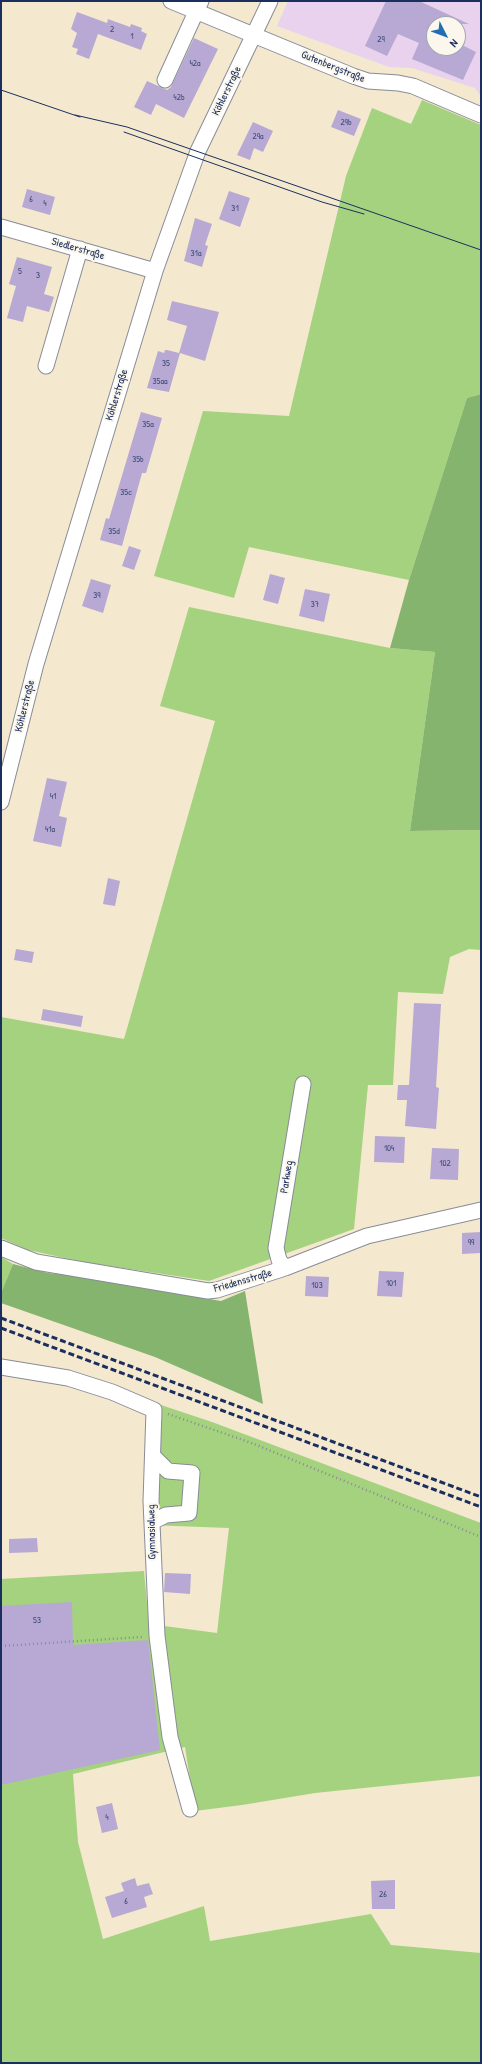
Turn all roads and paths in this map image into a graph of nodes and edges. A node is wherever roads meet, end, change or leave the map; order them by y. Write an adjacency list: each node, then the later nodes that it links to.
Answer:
1 (171, 1): 3 (street, Gutenbergstraße)
2 (270, 1): 4 (street, Köhlerstraße)
3 (199, 6): 4 (street, Gutenbergstraße); 5 (street)
4 (255, 36): 6 (street, Gutenbergstraße); 9 (street, Köhlerstraße)
5 (165, 80)
6 (481, 115)
7 (1, 227): 8 (street, Siedlerstraße)
8 (80, 250): 9 (street, Siedlerstraße); 10 (street)
9 (155, 271): 11 (street, Köhlerstraße)
10 (46, 366)
11 (1, 802)
12 (302, 1084): 15 (street, Parkweg)
13 (481, 1210): 15 (street, Friedensstraße)
14 (1, 1248): 15 (street, Friedensstraße)
15 (286, 1268)
16 (1, 1367): 17 (street)
17 (154, 1410): 18 (street, Gymnasialweg); 20 (path)
18 (153, 1456): 19 (street, Gymnasialweg); 19 (street)
19 (152, 1522): 21 (street, Gymnasialweg)
20 (481, 1537)
21 (157, 1636): 22 (path); 23 (street, Gymnasialweg)
22 (1, 1646)
23 (190, 1809)

